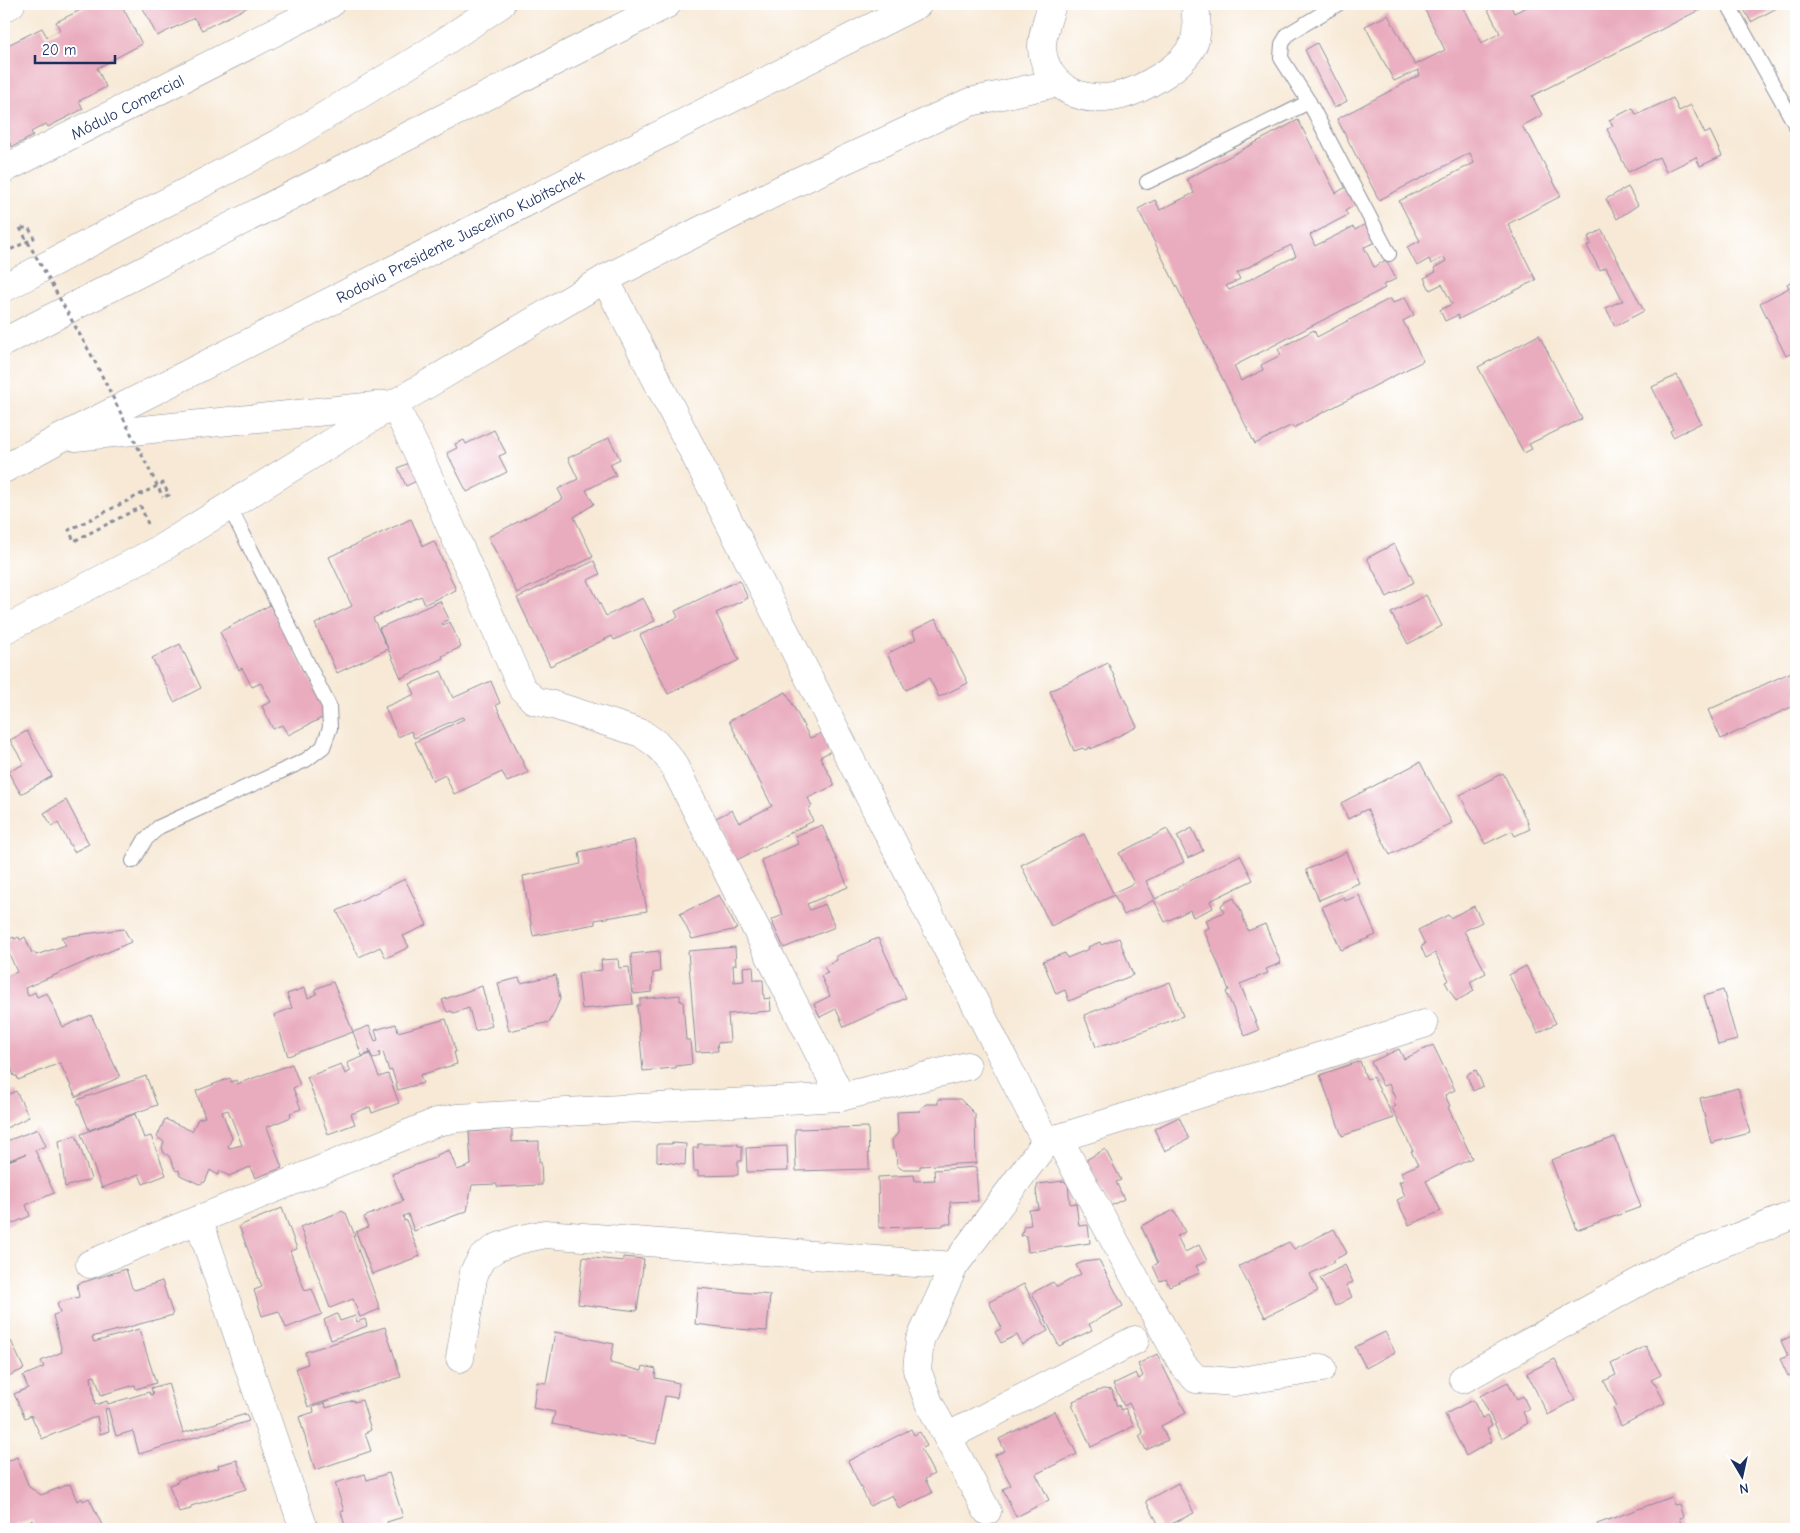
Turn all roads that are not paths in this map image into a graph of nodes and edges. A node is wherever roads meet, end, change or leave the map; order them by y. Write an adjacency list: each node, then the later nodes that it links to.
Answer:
1 (11, 4): 10 (main road)
2 (330, 4): 15 (main road, Módulo Comercial)
3 (501, 4): 19 (main road)
4 (667, 4): 20 (main road)
5 (918, 4): 22 (main road, Rodovia Presidente Juscelino Kubitschek)
6 (1052, 4): 12 (main road)
7 (1216, 4): 11 (main road)
8 (1338, 4): 13 (lane)
9 (1728, 4): 14 (lane)
10 (4, 8)
11 (1196, 16): 12 (main road)
12 (1056, 83): 18 (main road)
13 (1309, 102): 16 (lane); 17 (lane)
14 (1796, 126)
15 (4, 169)
16 (1147, 182)
17 (1389, 254)
18 (605, 279): 21 (main road); 30 (main road)
19 (4, 288)
20 (4, 342)
21 (394, 404): 22 (main road); 24 (main road); 29 (main road)
22 (59, 439): 23 (main road, Rodovia Presidente Juscelino Kubitschek)
23 (4, 469)
24 (229, 506): 25 (main road); 26 (lane)
25 (4, 630)
26 (133, 861)
27 (1424, 1024): 30 (main road)
28 (967, 1066): 29 (main road)
29 (841, 1097): 32 (main road)
30 (1052, 1140): 34 (main road); 37 (main road)
31 (1796, 1214): 38 (main road)
32 (199, 1220): 33 (main road); 41 (main road)
33 (90, 1264)
34 (954, 1266): 36 (main road); 39 (main road)
35 (1136, 1340): 39 (main road)
36 (460, 1358)
37 (1322, 1368)
38 (1463, 1378)
39 (948, 1437): 40 (main road)
40 (987, 1511)
41 (304, 1529)

